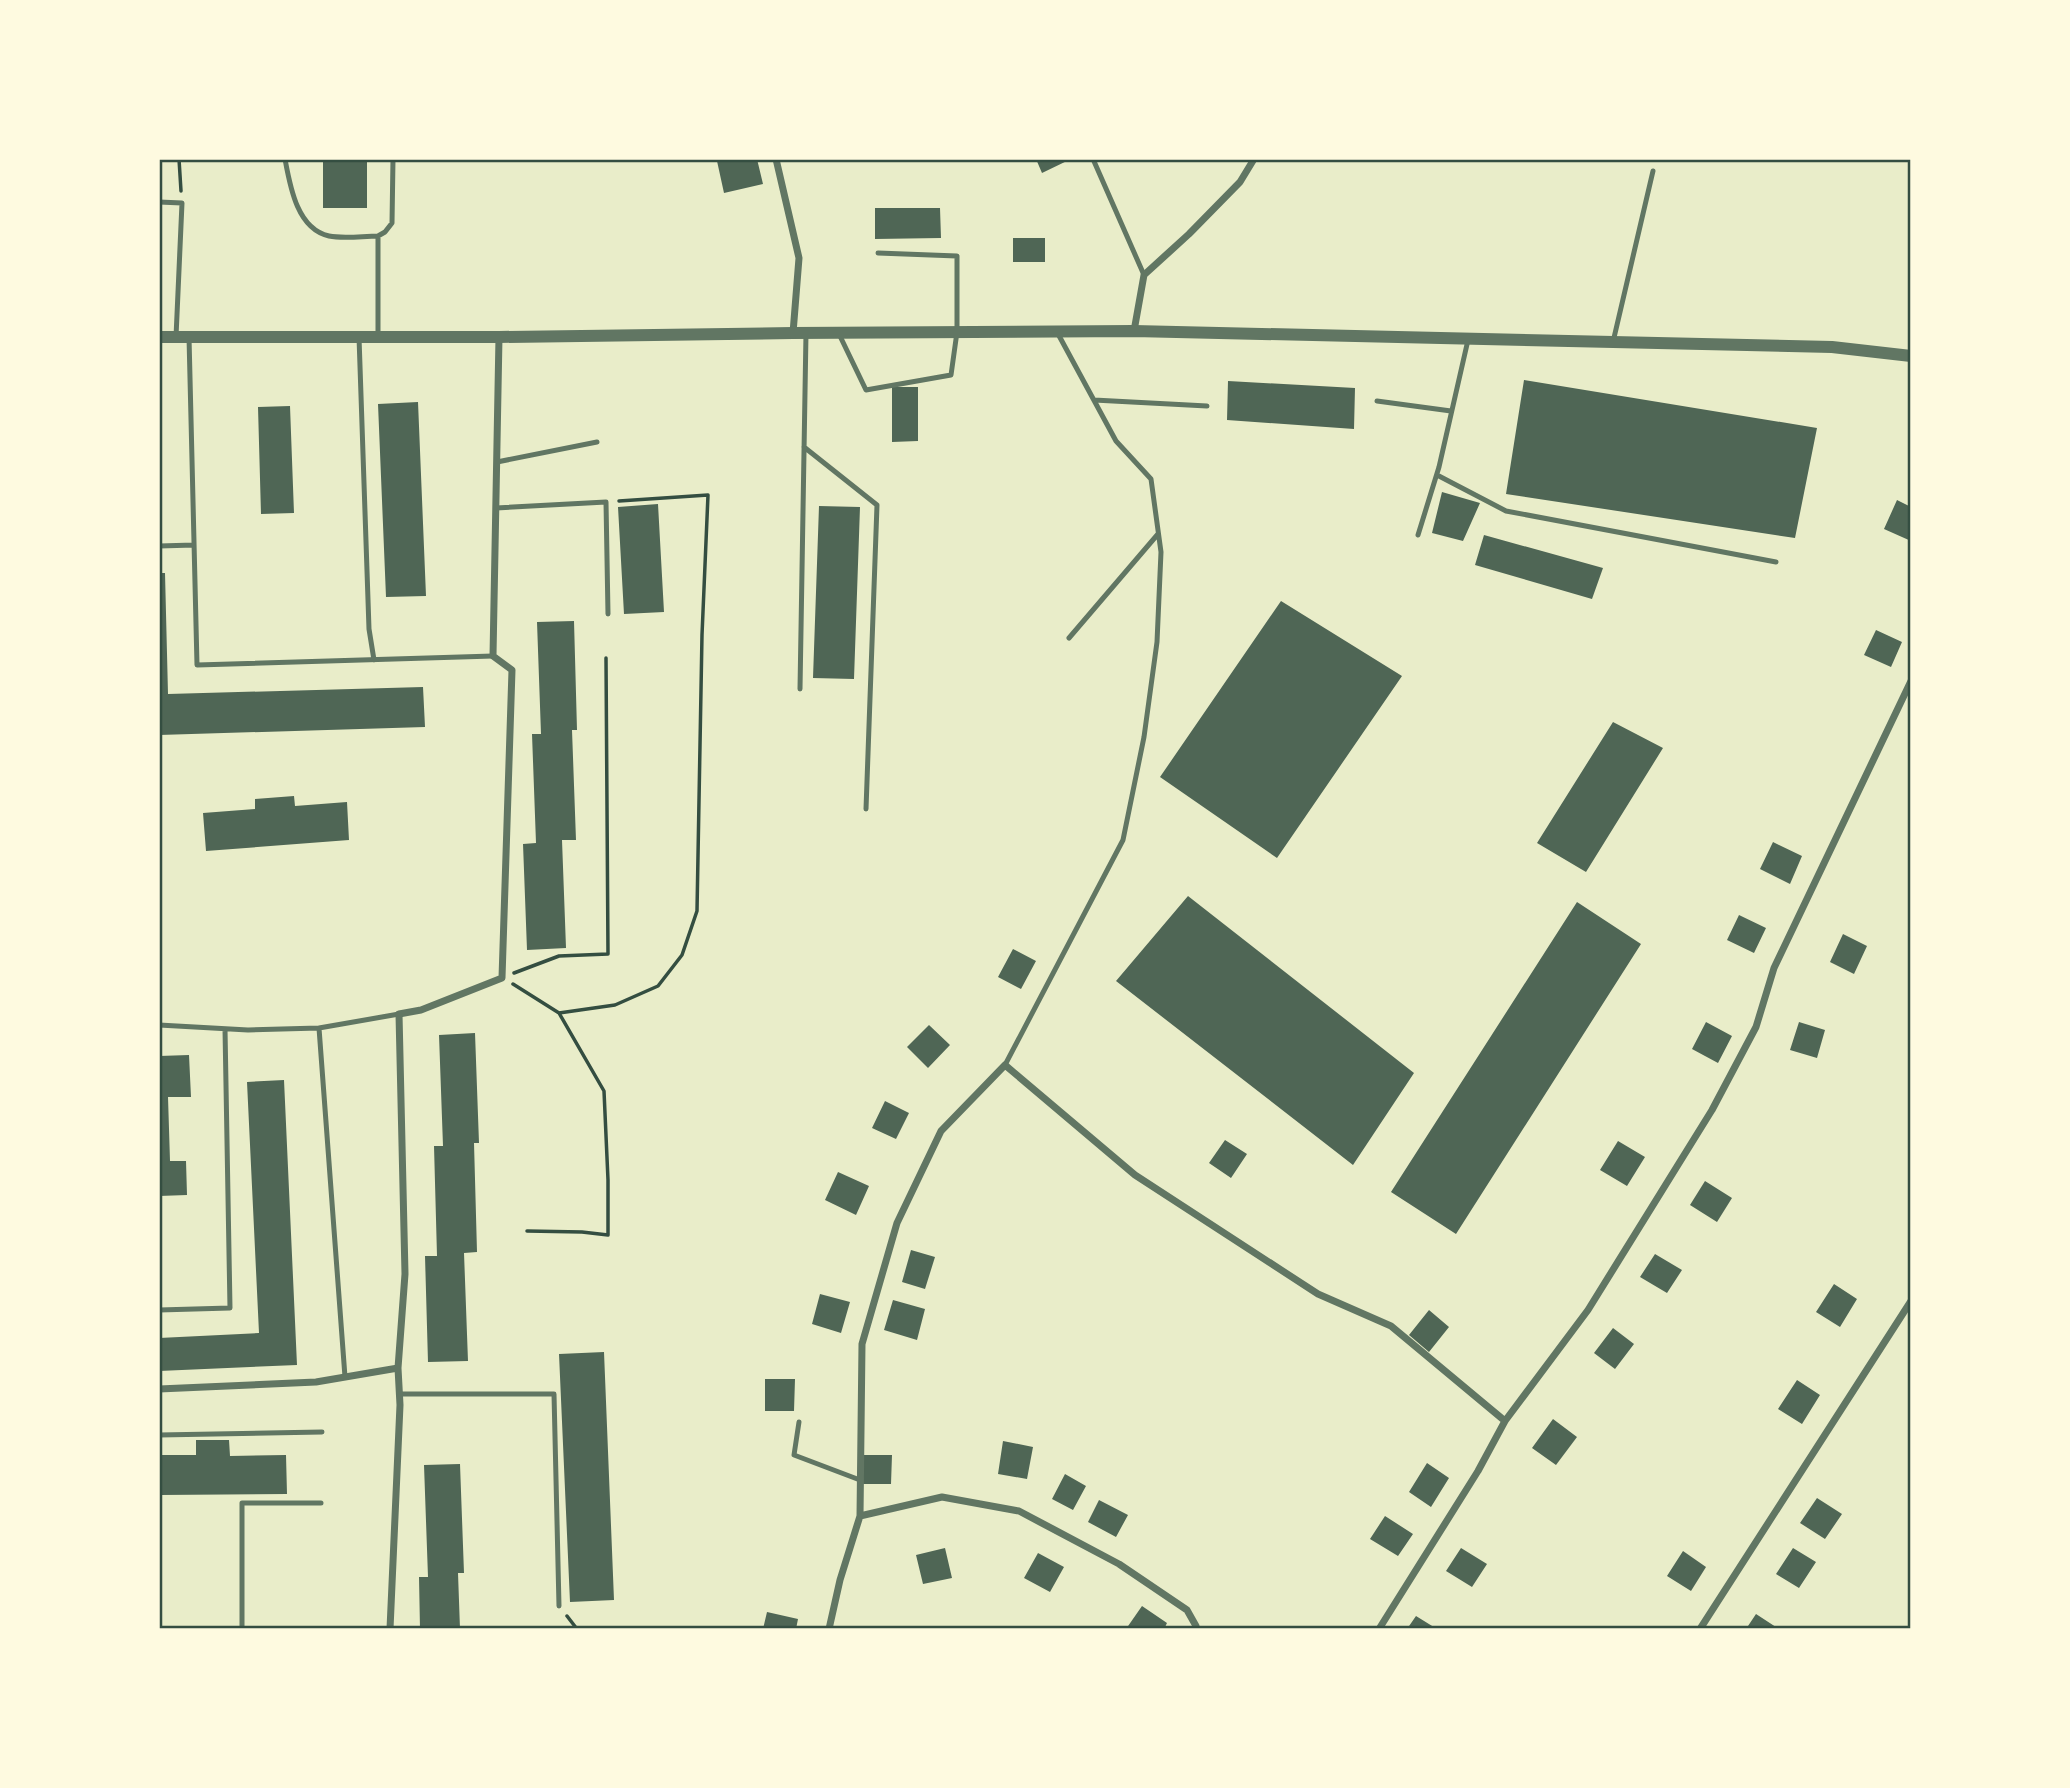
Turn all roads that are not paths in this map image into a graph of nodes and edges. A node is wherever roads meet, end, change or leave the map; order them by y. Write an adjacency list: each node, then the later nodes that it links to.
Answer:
1 (285, 159): 8 (lane)
2 (393, 159): 8 (lane)
3 (776, 159): 14 (street)
4 (1093, 159): 10 (lane)
5 (1254, 159): 10 (street)
6 (1653, 171): 22 (lane)
7 (159, 202): 17 (lane)
8 (379, 236): 19 (lane)
9 (878, 253): 12 (lane)
10 (1144, 275): 11 (street)
11 (1134, 331): 13 (street); 21 (street)
12 (957, 332): 13 (street); 15 (street); 15 (lane)
13 (1057, 332): 24 (lane)
14 (800, 333): 15 (street); 20 (street); 29 (lane)
15 (838, 333)
16 (159, 337): 17 (street)
17 (183, 337): 18 (street); 35 (lane)
18 (359, 337): 19 (street); 41 (lane)
19 (379, 337): 20 (street)
20 (499, 337): 30 (street)
21 (1469, 337): 22 (street); 27 (lane)
22 (1613, 341): 23 (street)
23 (1911, 356)
24 (1094, 400): 26 (lane); 33 (lane)
25 (1377, 401): 27 (lane)
26 (1207, 406)
27 (1451, 411): 31 (lane)
28 (597, 442): 30 (lane)
29 (804, 447): 43 (lane); 44 (lane)
30 (497, 462): 32 (street)
31 (1437, 475): 34 (lane); 37 (lane)
32 (496, 508): 38 (lane); 40 (street)
33 (1158, 534): 39 (lane); 49 (lane)
34 (1418, 535)
35 (194, 545): 36 (lane); 41 (lane)
36 (159, 546)
37 (1776, 562)
38 (608, 614)
39 (1069, 638)
40 (494, 656): 41 (lane); 45 (street)
41 (374, 660)
42 (1911, 681): 56 (street)
43 (800, 689)
44 (866, 809)
45 (399, 1014): 47 (lane); 52 (street)
46 (159, 1025): 48 (lane)
47 (319, 1028): 48 (lane); 53 (lane)
48 (225, 1029): 51 (lane)
49 (1004, 1065): 56 (street); 60 (street)
50 (1911, 1301): 69 (street)
51 (159, 1310)
52 (398, 1368): 53 (street); 55 (street)
53 (345, 1377): 54 (street)
54 (159, 1389)
55 (399, 1394): 63 (lane); 64 (street)
56 (1505, 1421): 68 (street)
57 (799, 1422): 60 (lane)
58 (322, 1432): 59 (lane)
59 (159, 1435)
60 (860, 1480): 62 (street)
61 (321, 1503): 66 (lane)
62 (860, 1516): 65 (street); 67 (street)
63 (559, 1606)
64 (388, 1628)
65 (1197, 1628)
66 (242, 1629)
67 (829, 1629)
68 (1379, 1629)
69 (1700, 1629)

